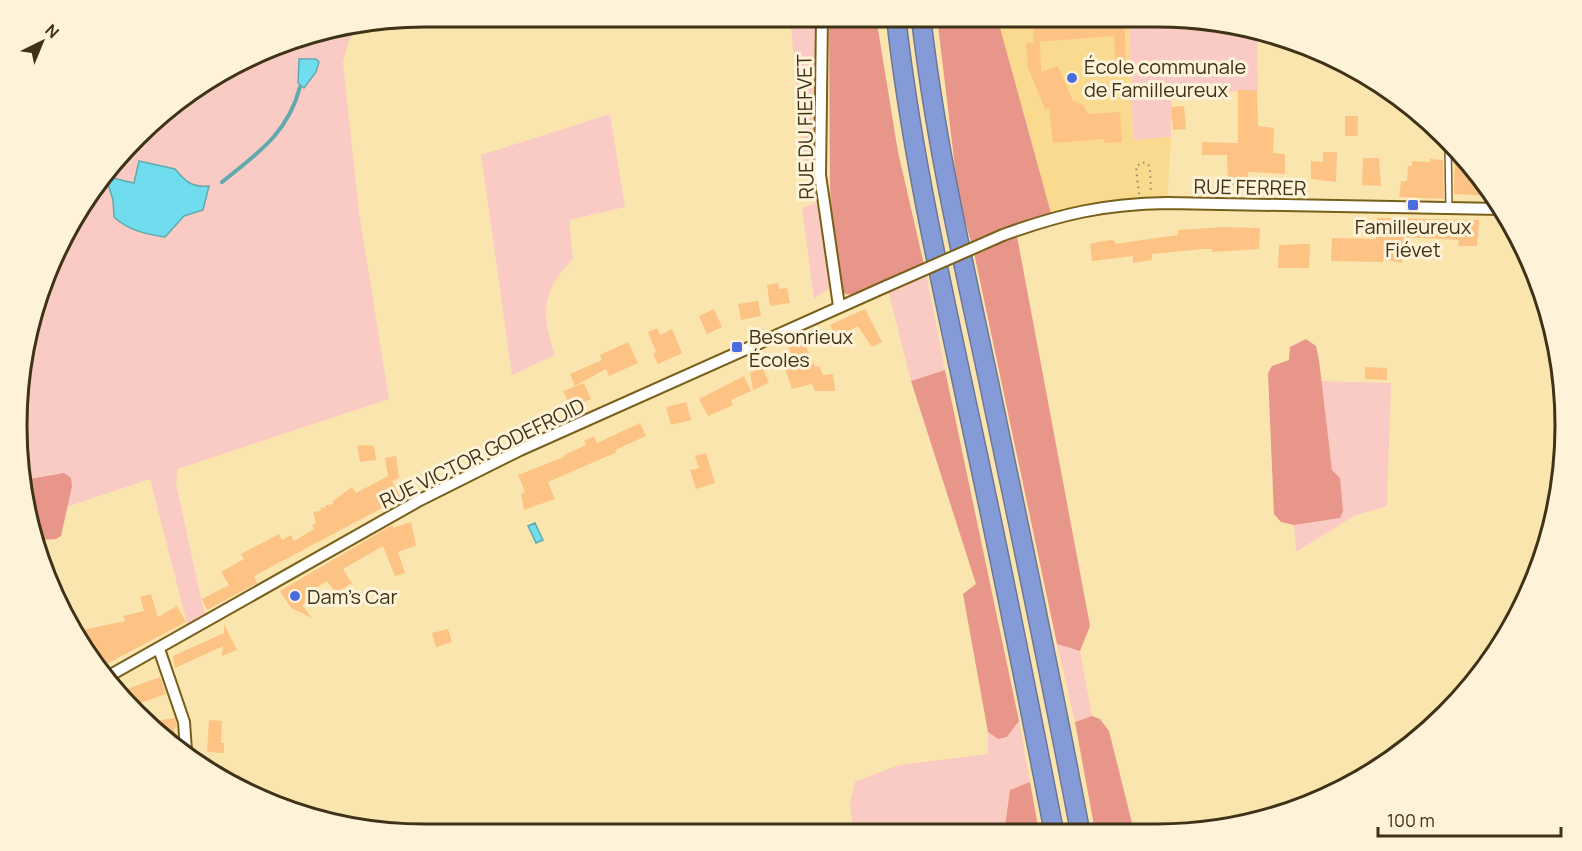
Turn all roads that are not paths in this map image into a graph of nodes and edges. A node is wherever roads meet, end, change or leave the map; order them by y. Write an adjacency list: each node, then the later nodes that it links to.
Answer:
1 (822, 27): 8 (street, RUE DU FIEFVET)
2 (897, 27): 12 (highway)
3 (922, 27): 13 (highway)
4 (1448, 155): 6 (lane)
5 (1491, 208): 6 (street, RUE FERRER)
6 (1449, 209): 7 (street, RUE FERRER, bridge)
7 (887, 286): 8 (street, RUE VICTOR GODEFROID)
8 (839, 306): 9 (street, RUE VICTOR GODEFROID)
9 (159, 649): 10 (street, RUE VICTOR GODEFROID); 11 (street)
10 (113, 673)
11 (186, 744)
12 (1052, 824)
13 (1079, 824)

